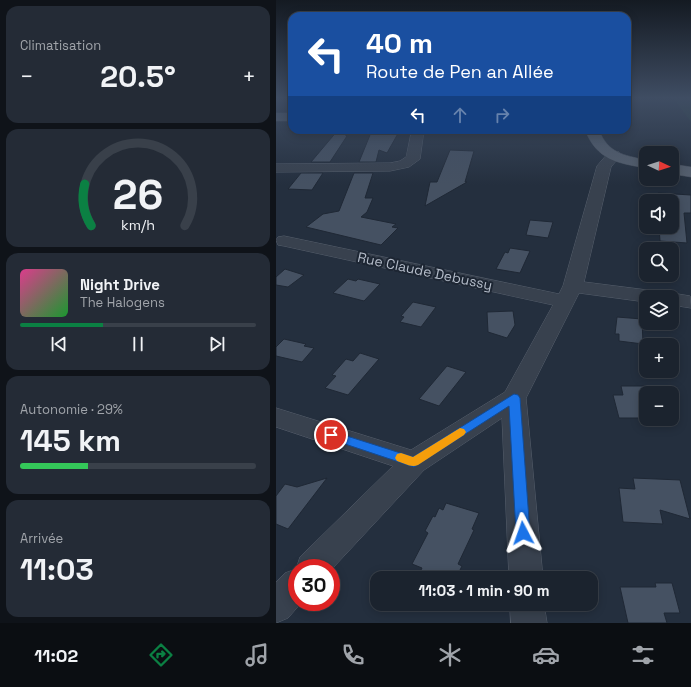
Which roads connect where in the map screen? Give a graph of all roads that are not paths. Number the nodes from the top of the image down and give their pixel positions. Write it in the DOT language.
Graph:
graph roads {
  1 [pos="417,134"];
  2 [pos="594,134"];
  3 [pos="614,155"];
  4 [pos="639,162"];
  5 [pos="276,168"];
  6 [pos="679,170"];
  7 [pos="691,172"];
  8 [pos="284,241"];
  9 [pos="569,293"];
  10 [pos="639,296"];
  11 [pos="514,398"];
  12 [pos="276,417"];
  13 [pos="414,462"];
  14 [pos="321,559"];
  15 [pos="526,571"];
  16 [pos="288,593"];
  17 [pos="276,606"];
  18 [pos="527,611"];
  19 [pos="528,623"];
  1 -- 5 [label="street"];
  2 -- 3 [label="main road"];
  3 -- 4 [label="main road"];
  3 -- 9 [label="street"];
  6 -- 7 [label="main road"];
  8 -- 9 [label="street, Rue Claude Debussy"];
  9 -- 10 [label="street, Rue Claude Debussy"];
  9 -- 11 [label="street"];
  11 -- 13 [label="street"];
  11 -- 15 [label="street"];
  12 -- 13 [label="street"];
  13 -- 14 [label="street"];
  16 -- 17 [label="street"];
  18 -- 19 [label="street"];
}
